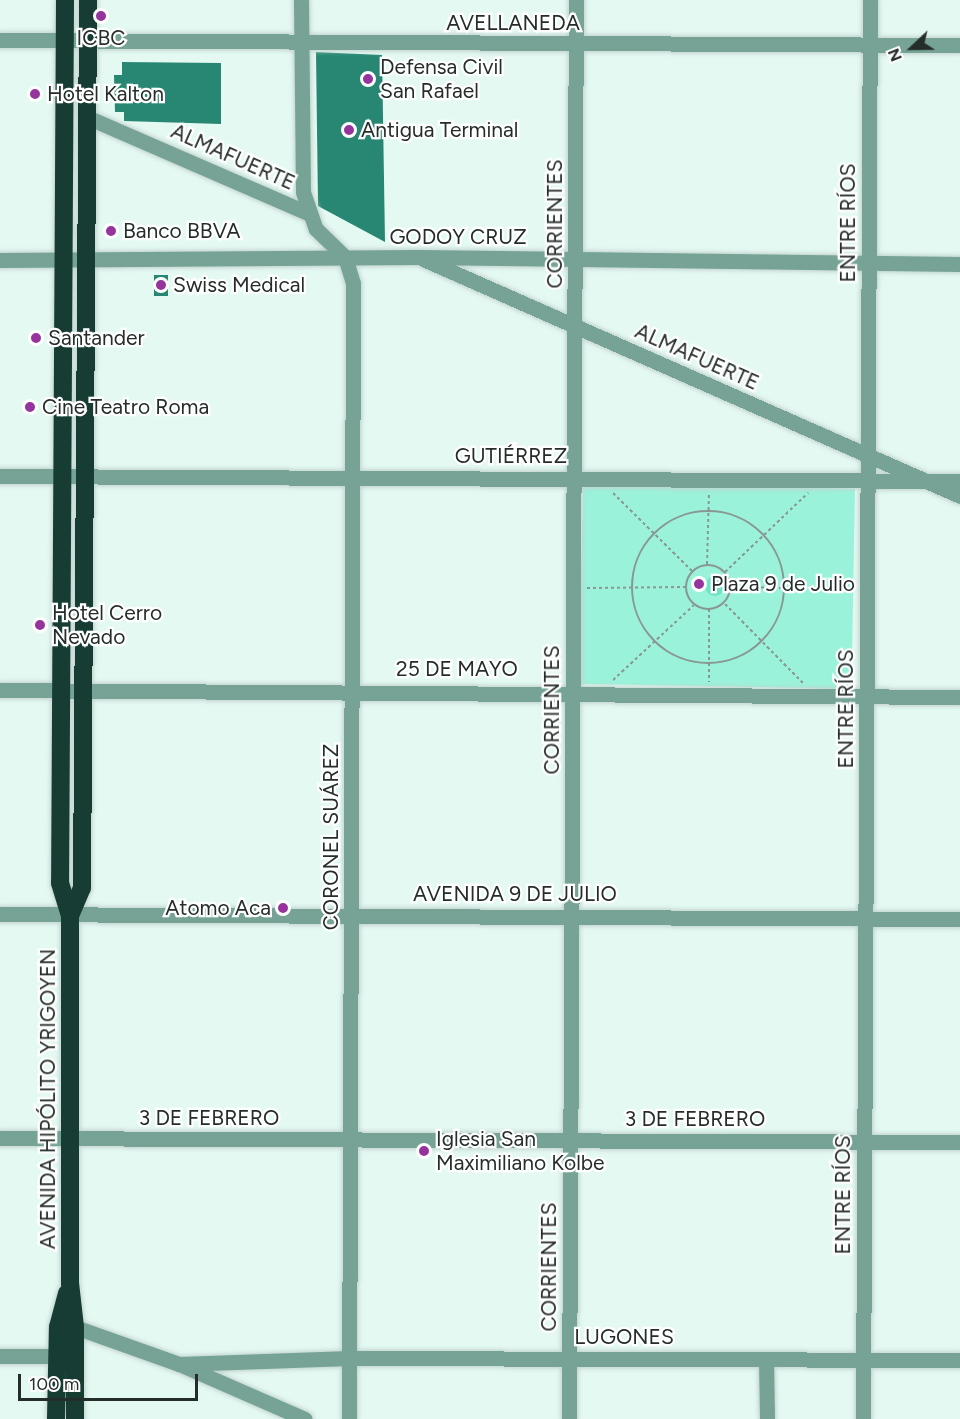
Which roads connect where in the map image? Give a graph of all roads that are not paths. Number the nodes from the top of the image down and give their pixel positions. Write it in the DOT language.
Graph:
graph roads {
  1 [pos="65,0"];
  2 [pos="88,0"];
  3 [pos="301,0"];
  4 [pos="576,0"];
  5 [pos="870,0"];
  6 [pos="0,40"];
  7 [pos="65,41"];
  8 [pos="88,41"];
  9 [pos="301,42"];
  10 [pos="576,44"];
  11 [pos="870,44"];
  12 [pos="960,45"];
  13 [pos="87,117"];
  14 [pos="308,213"];
  15 [pos="345,257"];
  16 [pos="417,257"];
  17 [pos="576,259"];
  18 [pos="0,260"];
  19 [pos="64,260"];
  20 [pos="86,260"];
  21 [pos="869,264"];
  22 [pos="960,264"];
  23 [pos="576,327"];
  24 [pos="868,455"];
  25 [pos="0,476"];
  26 [pos="62,476"];
  27 [pos="85,477"];
  28 [pos="353,477"];
  29 [pos="574,477"];
  30 [pos="868,479"];
  31 [pos="960,481"];
  32 [pos="927,482"];
  33 [pos="960,496"];
  34 [pos="0,690"];
  35 [pos="61,690"];
  36 [pos="84,690"];
  37 [pos="352,690"];
  38 [pos="573,691"];
  39 [pos="867,696"];
  40 [pos="960,697"];
  41 [pos="0,914"];
  42 [pos="352,914"];
  43 [pos="70,916"];
  44 [pos="574,916"];
  45 [pos="866,918"];
  46 [pos="960,919"];
  47 [pos="0,1138"];
  48 [pos="69,1138"];
  49 [pos="571,1139"];
  50 [pos="351,1140"];
  51 [pos="865,1142"];
  52 [pos="960,1142"];
  53 [pos="66,1327"];
  54 [pos="0,1356"];
  55 [pos="57,1356"];
  56 [pos="75,1356"];
  57 [pos="350,1358"];
  58 [pos="570,1358"];
  59 [pos="766,1359"];
  60 [pos="864,1360"];
  61 [pos="960,1360"];
  62 [pos="179,1364"];
  63 [pos="57,1419"];
  64 [pos="75,1419"];
  65 [pos="305,1419"];
  66 [pos="349,1419"];
  67 [pos="569,1419"];
  68 [pos="767,1419"];
  69 [pos="863,1419"];
  1 -- 7 [label="highway, AVENIDA HIPÓLITO YRIGOYEN"];
  2 -- 8 [label="highway, AVENIDA HIPÓLITO YRIGOYEN"];
  3 -- 9 [label="street"];
  4 -- 10 [label="street, CORRIENTES"];
  5 -- 11 [label="street, ENTRE RÍOS"];
  6 -- 7 [label="street, AVELLANEDA"];
  7 -- 8 [label="street, AVELLANEDA"];
  7 -- 19 [label="highway, AVENIDA HIPÓLITO YRIGOYEN"];
  8 -- 9 [label="street, AVELLANEDA"];
  8 -- 13 [label="highway, AVENIDA HIPÓLITO YRIGOYEN"];
  9 -- 10 [label="street, AVELLANEDA"];
  9 -- 14 [label="street"];
  10 -- 11 [label="street, AVELLANEDA"];
  10 -- 17 [label="street, CORRIENTES"];
  11 -- 12 [label="street, AVELLANEDA"];
  11 -- 21 [label="street, ENTRE RÍOS"];
  13 -- 14 [label="street, ALMAFUERTE"];
  13 -- 20 [label="highway, AVENIDA HIPÓLITO YRIGOYEN"];
  14 -- 15 [label="street, ALMAFUERTE"];
  15 -- 16 [label="street, GODOY CRUZ"];
  15 -- 20 [label="street, GODOY CRUZ"];
  15 -- 28 [label="street, CORONEL SUÁREZ"];
  16 -- 17 [label="street, GODOY CRUZ"];
  16 -- 23 [label="street, ALMAFUERTE"];
  17 -- 21 [label="street, GODOY CRUZ"];
  17 -- 23 [label="street, CORRIENTES"];
  18 -- 19 [label="street, GODOY CRUZ"];
  19 -- 20 [label="street, GODOY CRUZ"];
  19 -- 26 [label="highway, AVENIDA HIPÓLITO YRIGOYEN"];
  20 -- 27 [label="highway, AVENIDA HIPÓLITO YRIGOYEN"];
  21 -- 22 [label="street, GODOY CRUZ"];
  21 -- 24 [label="street, ENTRE RÍOS"];
  23 -- 24 [label="street, ALMAFUERTE"];
  23 -- 29 [label="street, CORRIENTES"];
  24 -- 30 [label="street, ENTRE RÍOS"];
  24 -- 32 [label="street, ALMAFUERTE"];
  25 -- 26 [label="street, GUTIÉRREZ"];
  26 -- 27 [label="street, GUTIÉRREZ"];
  26 -- 35 [label="highway, AVENIDA HIPÓLITO YRIGOYEN"];
  27 -- 28 [label="street, GUTIÉRREZ"];
  27 -- 36 [label="highway, AVENIDA HIPÓLITO YRIGOYEN"];
  28 -- 29 [label="street, GUTIÉRREZ"];
  28 -- 37 [label="street, CORONEL SUÁREZ"];
  29 -- 30 [label="street, GUTIÉRREZ"];
  29 -- 38 [label="street, CORRIENTES"];
  30 -- 32 [label="street, GUTIÉRREZ"];
  30 -- 39 [label="street, ENTRE RÍOS"];
  31 -- 32 [label="street, GUTIÉRREZ"];
  32 -- 33 [label="street, ALMAFUERTE"];
  34 -- 35 [label="street, 25 DE MAYO"];
  35 -- 36 [label="street, 25 DE MAYO"];
  35 -- 43 [label="highway, AVENIDA HIPÓLITO YRIGOYEN"];
  36 -- 37 [label="street, 25 DE MAYO"];
  36 -- 43 [label="highway, AVENIDA HIPÓLITO YRIGOYEN"];
  37 -- 38 [label="street, 25 DE MAYO"];
  37 -- 42 [label="street, CORONEL SUÁREZ"];
  38 -- 39 [label="street, 25 DE MAYO"];
  38 -- 44 [label="street, CORRIENTES"];
  39 -- 40 [label="street, 25 DE MAYO"];
  39 -- 45 [label="street, ENTRE RÍOS"];
  41 -- 43 [label="street, AVENIDA 9 DE JULIO"];
  42 -- 43 [label="street, AVENIDA 9 DE JULIO"];
  42 -- 44 [label="street, AVENIDA 9 DE JULIO"];
  42 -- 50 [label="street, CORONEL SUÁREZ"];
  43 -- 48 [label="highway, AVENIDA HIPÓLITO YRIGOYEN"];
  44 -- 45 [label="street, AVENIDA 9 DE JULIO"];
  44 -- 49 [label="street, CORRIENTES"];
  45 -- 46 [label="street, AVENIDA 9 DE JULIO"];
  45 -- 51 [label="street, ENTRE RÍOS"];
  47 -- 48 [label="street, 3 DE FEBRERO"];
  48 -- 50 [label="street, 3 DE FEBRERO"];
  48 -- 53 [label="highway, AVENIDA HIPÓLITO YRIGOYEN"];
  49 -- 50 [label="street, 3 DE FEBRERO"];
  49 -- 51 [label="street, 3 DE FEBRERO"];
  49 -- 58 [label="street, CORRIENTES"];
  50 -- 57 [label="street, CORONEL SUÁREZ"];
  51 -- 52 [label="street, 3 DE FEBRERO"];
  51 -- 60 [label="street, ENTRE RÍOS"];
  53 -- 55 [label="highway, AVENIDA HIPÓLITO YRIGOYEN"];
  53 -- 56 [label="highway, AVENIDA HIPÓLITO YRIGOYEN"];
  53 -- 62 [label="street"];
  54 -- 55 [label="street"];
  55 -- 56 [label="street"];
  55 -- 63 [label="highway, AVENIDA HIPÓLITO YRIGOYEN"];
  56 -- 64 [label="highway, AVENIDA HIPÓLITO YRIGOYEN"];
  57 -- 58 [label="street, LUGONES"];
  57 -- 62 [label="street, LUGONES"];
  57 -- 66 [label="street, CORONEL SUÁREZ"];
  58 -- 59 [label="street, LUGONES"];
  58 -- 67 [label="street, CORRIENTES"];
  59 -- 60 [label="street, LUGONES"];
  59 -- 68 [label="street"];
  60 -- 61 [label="street, LUGONES"];
  60 -- 69 [label="street, ENTRE RÍOS"];
  62 -- 65 [label="street"];
}
